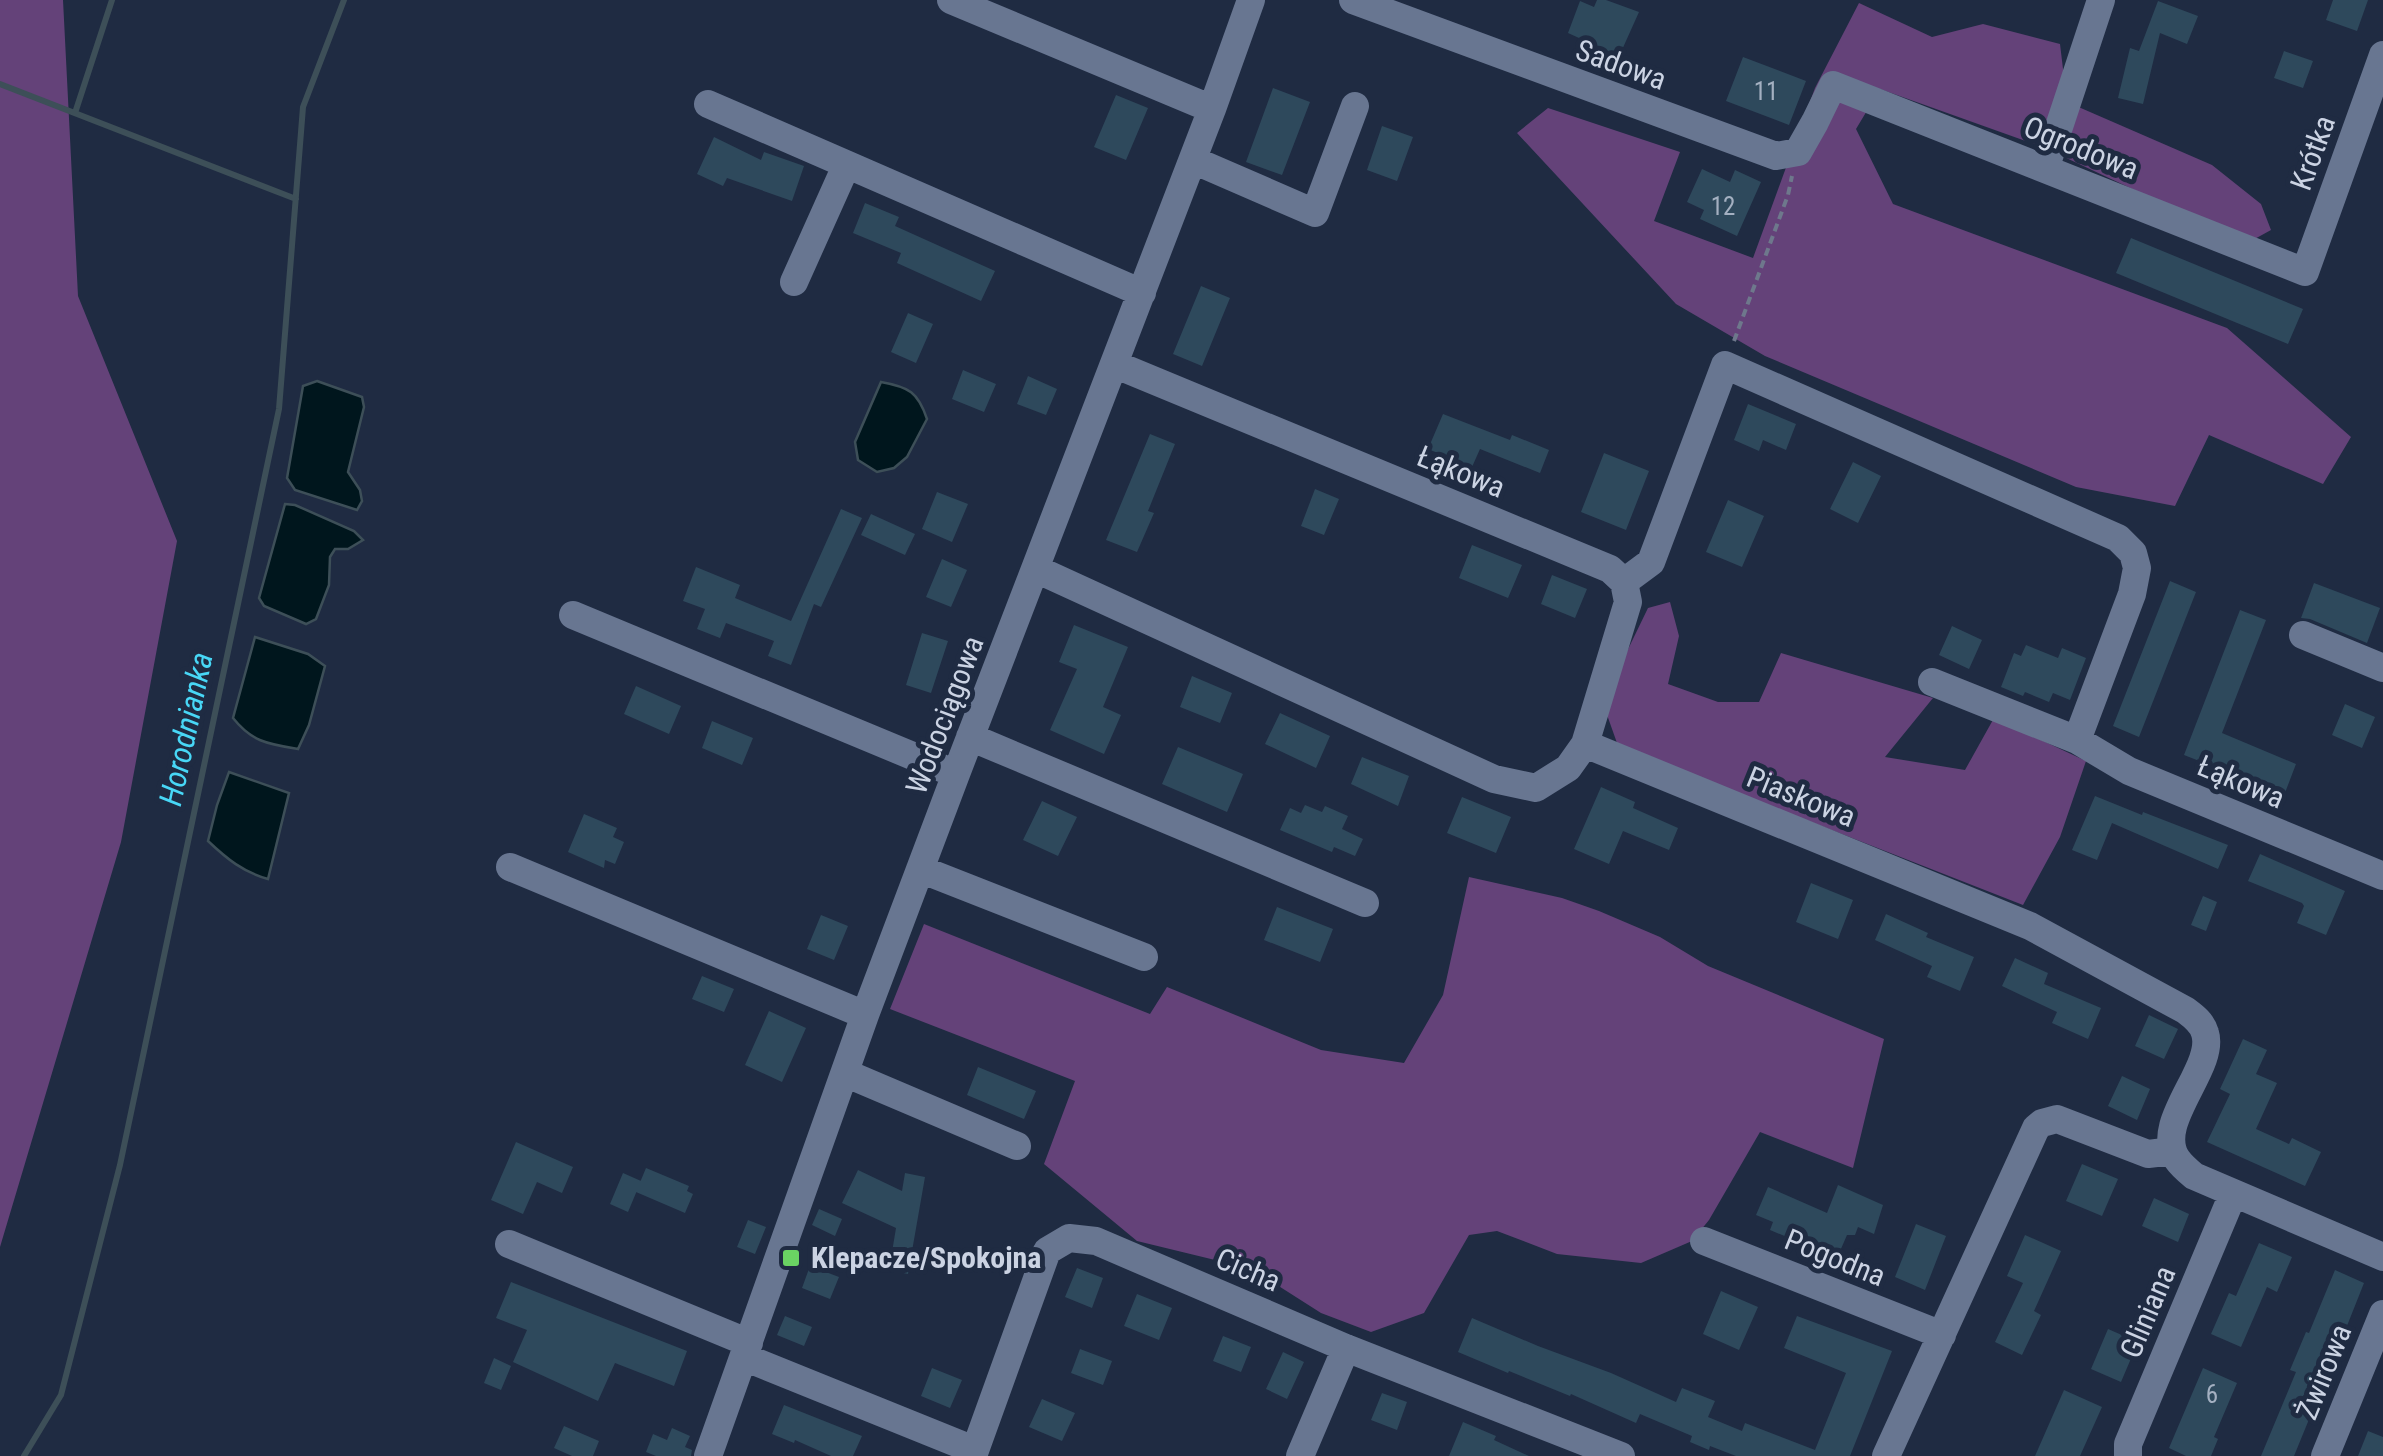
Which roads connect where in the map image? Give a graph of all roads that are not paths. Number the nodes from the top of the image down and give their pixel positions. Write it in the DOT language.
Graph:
graph roads {
  1 [pos="951,0"];
  2 [pos="1251,0"];
  3 [pos="1353,0"];
  4 [pos="2101,0"];
  5 [pos="2383,55"];
  6 [pos="1833,84"];
  7 [pos="708,104"];
  8 [pos="1354,106"];
  9 [pos="1212,109"];
  10 [pos="1193,160"];
  11 [pos="846,166"];
  12 [pos="2045,168"];
  13 [pos="2305,272"];
  14 [pos="794,282"];
  15 [pos="1142,293"];
  16 [pos="1114,364"];
  17 [pos="1036,569"];
  18 [pos="1624,582"];
  19 [pos="573,615"];
  20 [pos="2303,635"];
  21 [pos="2383,668"];
  22 [pos="1932,682"];
  23 [pos="970,737"];
  24 [pos="2077,740"];
  25 [pos="1585,744"];
  26 [pos="956,774"];
  27 [pos="510,866"];
  28 [pos="920,870"];
  29 [pos="2383,876"];
  30 [pos="1365,903"];
  31 [pos="1144,957"];
  32 [pos="865,1015"];
  33 [pos="845,1073"];
  34 [pos="1017,1146"];
  35 [pos="2173,1150"];
  36 [pos="2233,1194"];
  37 [pos="1704,1241"];
  38 [pos="509,1244"];
  39 [pos="2383,1257"];
  40 [pos="2383,1314"];
  41 [pos="1942,1335"];
  42 [pos="1346,1348"];
  43 [pos="746,1350"];
  44 [pos="974,1453"];
  45 [pos="708,1456"];
  46 [pos="1300,1456"];
  47 [pos="1621,1456"];
  48 [pos="1886,1456"];
  49 [pos="2128,1456"];
  50 [pos="2324,1456"];
  1 -- 9 [label="street"];
  2 -- 9 [label="street, Wodociągowa"];
  3 -- 6 [label="street, Sadowa"];
  4 -- 12 [label="street"];
  5 -- 13 [label="street, Krótka"];
  6 -- 12 [label="street, Ogrodowa"];
  7 -- 11 [label="street"];
  8 -- 10 [label="street"];
  9 -- 10 [label="street, Wodociągowa"];
  10 -- 15 [label="street, Wodociągowa"];
  11 -- 14 [label="street"];
  11 -- 15 [label="street"];
  12 -- 13 [label="street, Ogrodowa"];
  15 -- 16 [label="street, Wodociągowa"];
  16 -- 17 [label="street, Wodociągowa"];
  16 -- 18 [label="street, Łąkowa"];
  17 -- 23 [label="street, Wodociągowa"];
  17 -- 25 [label="street"];
  18 -- 24 [label="street"];
  18 -- 25 [label="street"];
  19 -- 26 [label="street"];
  20 -- 21 [label="street"];
  22 -- 24 [label="street, Łąkowa"];
  23 -- 26 [label="street, Wodociągowa"];
  23 -- 30 [label="street"];
  24 -- 29 [label="street, Łąkowa"];
  25 -- 35 [label="street, Piaskowa"];
  26 -- 28 [label="street, Wodociągowa"];
  27 -- 32 [label="street"];
  28 -- 31 [label="street"];
  28 -- 32 [label="street, Wodociągowa"];
  32 -- 33 [label="street, Wodociągowa"];
  33 -- 34 [label="street"];
  33 -- 43 [label="street, Wodociągowa"];
  35 -- 36 [label="street"];
  35 -- 41 [label="street"];
  36 -- 39 [label="street"];
  36 -- 49 [label="street, Gliniana"];
  37 -- 41 [label="street, Pogodna"];
  38 -- 43 [label="street"];
  40 -- 50 [label="street, Żwirowa"];
  41 -- 48 [label="street"];
  42 -- 44 [label="street, Cicha"];
  42 -- 46 [label="street"];
  42 -- 47 [label="street, Cicha"];
  43 -- 44 [label="street"];
  43 -- 45 [label="street, Wodociągowa"];
}
